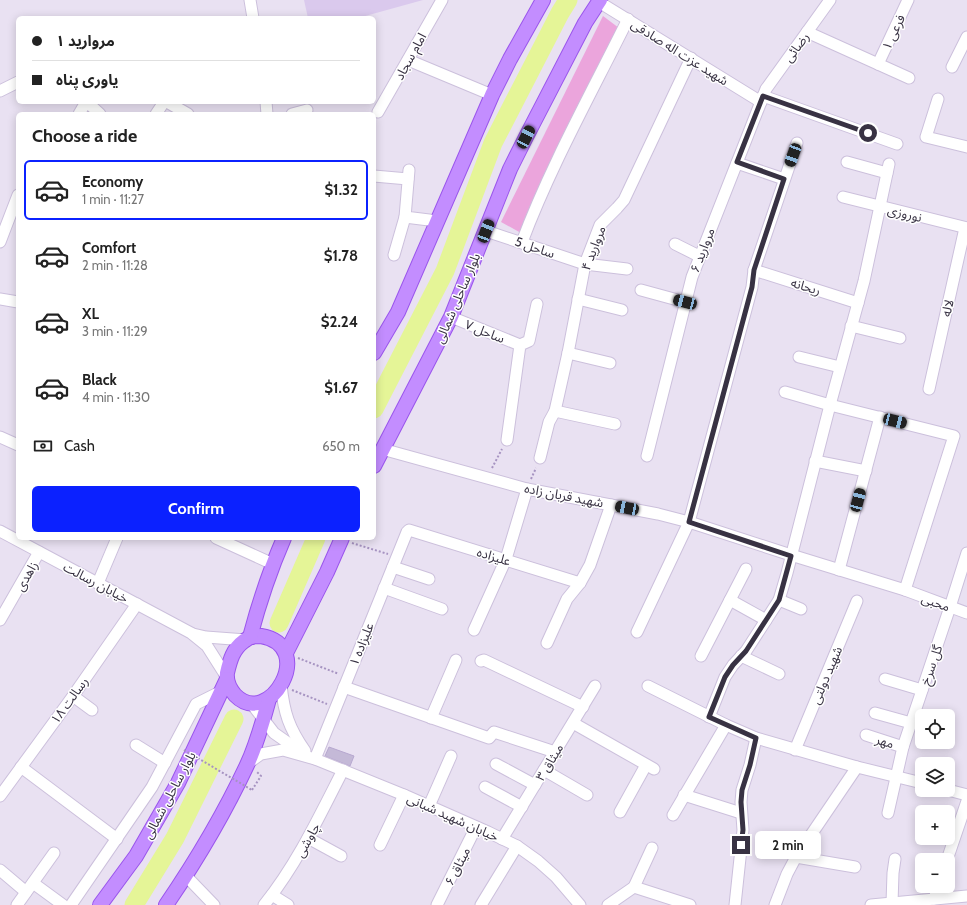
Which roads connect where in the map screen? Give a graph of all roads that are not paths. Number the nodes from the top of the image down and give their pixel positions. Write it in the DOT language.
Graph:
graph roads {
  1 [pos="250,0"];
  2 [pos="442,0"];
  3 [pos="543,0"];
  4 [pos="830,0"];
  5 [pos="908,0"];
  6 [pos="600,1"];
  7 [pos="253,16"];
  8 [pos="628,19"];
  9 [pos="807,32"];
  10 [pos="967,37"];
  11 [pos="691,58"];
  12 [pos="408,60"];
  13 [pos="878,64"];
  14 [pos="952,67"];
  15 [pos="909,78"];
  16 [pos="16,83"];
  17 [pos="0,91"];
  18 [pos="492,95"];
  19 [pos="762,99"];
  20 [pos="938,99"];
  21 [pos="88,104"];
  22 [pos="170,104"];
  23 [pos="307,110"];
  24 [pos="98,112"];
  25 [pos="184,112"];
  26 [pos="300,112"];
  27 [pos="378,112"];
  28 [pos="797,143"];
  29 [pos="897,144"];
  30 [pos="967,147"];
  31 [pos="737,162"];
  32 [pos="847,162"];
  33 [pos="376,176"];
  34 [pos="784,179"];
  35 [pos="843,196"];
  36 [pos="16,200"];
  37 [pos="879,207"];
  38 [pos="405,217"];
  39 [pos="437,221"];
  40 [pos="966,228"];
  41 [pos="486,231"];
  42 [pos="0,242"];
  43 [pos="522,242"];
  44 [pos="675,244"];
  45 [pos="394,255"];
  46 [pos="699,256"];
  47 [pos="585,264"];
  48 [pos="627,269"];
  49 [pos="754,270"];
  50 [pos="641,290"];
  51 [pos="0,299"];
  52 [pos="578,299"];
  53 [pos="16,302"];
  54 [pos="685,302"];
  55 [pos="858,302"];
  56 [pos="537,304"];
  57 [pos="622,310"];
  58 [pos="451,318"];
  59 [pos="851,326"];
  60 [pos="900,338"];
  61 [pos="520,345"];
  62 [pos="376,350"];
  63 [pos="568,353"];
  64 [pos="798,357"];
  65 [pos="610,363"];
  66 [pos="840,367"];
  67 [pos="928,388"];
  68 [pos="786,392"];
  69 [pos="830,405"];
  70 [pos="555,411"];
  71 [pos="880,417"];
  72 [pos="615,424"];
  73 [pos="0,437"];
  74 [pos="507,440"];
  75 [pos="16,444"];
  76 [pos="382,449"];
  77 [pos="647,456"];
  78 [pos="540,458"];
  79 [pos="815,461"];
  80 [pos="376,462"];
  81 [pos="866,471"];
  82 [pos="527,489"];
  83 [pos="611,505"];
  84 [pos="689,522"];
  85 [pos="409,530"];
  86 [pos="0,531"];
  87 [pos="16,536"];
  88 [pos="22,540"];
  89 [pos="116,540"];
  90 [pos="220,540"];
  91 [pos="283,540"];
  92 [pos="341,540"];
  93 [pos="39,552"];
  94 [pos="967,553"];
  95 [pos="791,556"];
  96 [pos="506,559"];
  97 [pos="395,562"];
  98 [pos="273,564"];
  99 [pos="746,569"];
  100 [pos="839,570"];
  101 [pos="429,580"];
  102 [pos="98,583"];
  103 [pos="580,583"];
  104 [pos="384,588"];
  105 [pos="905,590"];
  106 [pos="730,600"];
  107 [pos="779,600"];
  108 [pos="857,601"];
  109 [pos="137,604"];
  110 [pos="950,607"];
  111 [pos="442,609"];
  112 [pos="801,609"];
  113 [pos="967,613"];
  114 [pos="0,620"];
  115 [pos="766,620"];
  116 [pos="474,630"];
  117 [pos="637,632"];
  118 [pos="191,633"];
  119 [pos="248,638"];
  120 [pos="547,644"];
  121 [pos="286,653"];
  122 [pos="701,656"];
  123 [pos="741,656"];
  124 [pos="456,660"];
  125 [pos="482,661"];
  126 [pos="779,674"];
  127 [pos="227,678"];
  128 [pos="885,678"];
  129 [pos="346,682"];
  130 [pos="280,685"];
  131 [pos="595,686"];
  132 [pos="648,686"];
  133 [pos="922,690"];
  134 [pos="220,692"];
  135 [pos="73,696"];
  136 [pos="269,699"];
  137 [pos="251,703"];
  138 [pos="583,707"];
  139 [pos="92,710"];
  140 [pos="875,713"];
  141 [pos="709,717"];
  142 [pos="431,718"];
  143 [pos="264,719"];
  144 [pos="573,723"];
  145 [pos="911,723"];
  146 [pos="726,725"];
  147 [pos="866,735"];
  148 [pos="756,738"];
  149 [pos="136,745"];
  150 [pos="903,747"];
  151 [pos="796,750"];
  152 [pos="555,752"];
  153 [pos="451,756"];
  154 [pos="312,758"];
  155 [pos="164,763"];
  156 [pos="248,764"];
  157 [pos="496,764"];
  158 [pos="21,766"];
  159 [pos="857,767"];
  160 [pos="343,770"];
  161 [pos="544,770"];
  162 [pos="896,777"];
  163 [pos="915,781"];
  164 [pos="535,785"];
  165 [pos="485,787"];
  166 [pos="955,792"];
  167 [pos="404,795"];
  168 [pos="588,795"];
  169 [pos="684,795"];
  170 [pos="967,795"];
  171 [pos="0,796"];
  172 [pos="967,801"];
  173 [pos="429,806"];
  174 [pos="522,807"];
  175 [pos="620,812"];
  176 [pos="741,813"];
  177 [pos="888,813"];
  178 [pos="673,815"];
  179 [pos="476,827"];
  180 [pos="308,838"];
  181 [pos="117,839"];
  182 [pos="502,839"];
  183 [pos="380,845"];
  184 [pos="517,846"];
  185 [pos="652,848"];
  186 [pos="54,853"];
  187 [pos="949,853"];
  188 [pos="341,856"];
  189 [pos="796,857"];
  190 [pos="895,859"];
  191 [pos="854,867"];
  192 [pos="0,870"];
  193 [pos="186,876"];
  194 [pos="33,883"];
  195 [pos="634,887"];
  196 [pos="26,892"];
  197 [pos="936,893"];
  198 [pos="272,895"];
  199 [pos="967,896"];
  200 [pos="934,899"];
  201 [pos="892,903"];
  202 [pos="916,903"];
  203 [pos="17,905"];
  204 [pos="63,905"];
  205 [pos="71,905"];
  206 [pos="100,905"];
  207 [pos="166,905"];
  208 [pos="214,905"];
  209 [pos="264,905"];
  210 [pos="288,905"];
  211 [pos="437,905"];
  212 [pos="481,905"];
  213 [pos="580,905"];
  214 [pos="608,905"];
  215 [pos="690,905"];
  216 [pos="735,905"];
  217 [pos="775,905"];
  218 [pos="871,905"];
  1 -- 7 [label="street"];
  2 -- 12 [label="street, امام سجاد"];
  3 -- 18 [label="main road"];
  4 -- 9 [label="street, رضائی"];
  5 -- 13 [label="street, فرعی ۱"];
  6 -- 8 [label="street, شهید عزت اله صادقی"];
  6 -- 41 [label="main road, بلوار ساحلی شمالی"];
  8 -- 11 [label="street, شهید عزت اله صادقی"];
  8 -- 43 [label="street"];
  9 -- 13 [label="street"];
  9 -- 19 [label="street, رضائی"];
  10 -- 14 [label="street"];
  11 -- 19 [label="street, شهید عزت اله صادقی"];
  11 -- 47 [label="street, مروارید ۴"];
  12 -- 18 [label="street"];
  12 -- 27 [label="street, امام سجاد"];
  13 -- 15 [label="street"];
  16 -- 17 [label="street"];
  18 -- 39 [label="main road"];
  19 -- 29 [label="street, شهید عزت اله صادقی"];
  19 -- 31 [label="street, مروارید ۶"];
  20 -- 30 [label="street"];
  21 -- 24 [label="street"];
  22 -- 25 [label="street"];
  23 -- 26 [label="street"];
  28 -- 34 [label="street"];
  31 -- 34 [label="street"];
  31 -- 46 [label="street, مروارید ۶"];
  32 -- 37 [label="street"];
  33 -- 38 [label="street"];
  34 -- 49 [label="street"];
  35 -- 37 [label="street, نوروزی"];
  36 -- 42 [label="street"];
  37 -- 40 [label="street, نوروزی"];
  37 -- 55 [label="street"];
  38 -- 39 [label="street"];
  38 -- 45 [label="street"];
  39 -- 62 [label="main road"];
  40 -- 67 [label="street, لاله"];
  41 -- 43 [label="street, ساحل 5"];
  41 -- 58 [label="main road, بلوار ساحلی شمالی"];
  43 -- 47 [label="street, ساحل 5"];
  44 -- 46 [label="street"];
  46 -- 54 [label="street, مروارید ۶"];
  47 -- 48 [label="street, ساحل 5"];
  47 -- 52 [label="street, مروارید ۴"];
  49 -- 55 [label="street, ریحانه"];
  49 -- 84 [label="street"];
  50 -- 54 [label="street"];
  51 -- 53 [label="street"];
  52 -- 57 [label="street"];
  52 -- 63 [label="street, مروارید ۴"];
  54 -- 77 [label="street, مروارید ۶"];
  55 -- 59 [label="street"];
  56 -- 61 [label="street"];
  58 -- 61 [label="street, ساحل ۷"];
  58 -- 76 [label="main road, بلوار ساحلی شمالی"];
  59 -- 60 [label="street"];
  59 -- 66 [label="street"];
  61 -- 74 [label="street"];
  63 -- 65 [label="street"];
  63 -- 70 [label="street, مروارید ۴"];
  64 -- 66 [label="street"];
  66 -- 69 [label="street"];
  68 -- 69 [label="street"];
  69 -- 71 [label="street"];
  69 -- 79 [label="street"];
  70 -- 72 [label="street"];
  70 -- 78 [label="street, مروارید ۴"];
  71 -- 81 [label="street"];
  71 -- 105 [label="street"];
  73 -- 75 [label="street"];
  76 -- 80 [label="main road, بلوار ساحلی شمالی"];
  76 -- 82 [label="street, شهید قربان زاده"];
  79 -- 81 [label="street"];
  79 -- 95 [label="street"];
  81 -- 100 [label="street"];
  82 -- 83 [label="street, شهید قربان زاده"];
  82 -- 96 [label="street"];
  83 -- 84 [label="street, شهید قربان زاده"];
  83 -- 103 [label="street"];
  84 -- 95 [label="street, شهید قربان زاده"];
  84 -- 117 [label="street"];
  85 -- 96 [label="street, علیزاده"];
  85 -- 97 [label="street, علیزاده ۱"];
  86 -- 87 [label="street, خیابان رسالت"];
  88 -- 93 [label="street, خیابان رسالت"];
  89 -- 102 [label="street"];
  90 -- 98 [label="street"];
  91 -- 98 [label="main road"];
  92 -- 121 [label="main road"];
  93 -- 102 [label="street, خیابان رسالت"];
  93 -- 114 [label="street, زاهدی"];
  94 -- 110 [label="street, گل سرخ"];
  95 -- 100 [label="street, شهید قربان زاده"];
  95 -- 107 [label="street"];
  96 -- 103 [label="street, علیزاده"];
  96 -- 116 [label="street"];
  97 -- 101 [label="street"];
  97 -- 104 [label="street, علیزاده ۱"];
  98 -- 119 [label="main road"];
  99 -- 106 [label="street"];
  100 -- 105 [label="street, محبی"];
  102 -- 109 [label="street, خیابان رسالت"];
  103 -- 120 [label="street"];
  104 -- 111 [label="street"];
  104 -- 129 [label="street, علیزاده ۱"];
  105 -- 110 [label="street, محبی"];
  106 -- 115 [label="street"];
  106 -- 122 [label="street"];
  107 -- 112 [label="street"];
  107 -- 115 [label="street"];
  108 -- 151 [label="street, شهید دولتی"];
  109 -- 118 [label="street, خیابان رسالت"];
  109 -- 135 [label="street, رسالت ۱۸"];
  110 -- 113 [label="street, محبی"];
  110 -- 133 [label="street, گل سرخ"];
  115 -- 123 [label="street"];
  118 -- 119 [label="street, خیابان رسالت"];
  118 -- 127 [label="street, خیابان رسالت"];
  119 -- 121 [label="main road"];
  119 -- 127 [label="main road"];
  121 -- 130 [label="main road"];
  123 -- 126 [label="street"];
  123 -- 141 [label="street"];
  124 -- 142 [label="street"];
  125 -- 138 [label="street"];
  127 -- 134 [label="main road, بلوار ساحلی شمالی"];
  127 -- 137 [label="main road"];
  128 -- 133 [label="street"];
  129 -- 142 [label="street"];
  129 -- 154 [label="street, علیزاده ۱"];
  130 -- 136 [label="main road"];
  130 -- 154 [label="street"];
  131 -- 138 [label="street, میثاق ۳"];
  132 -- 141 [label="street"];
  133 -- 145 [label="street, گل سرخ"];
  134 -- 155 [label="street"];
  134 -- 206 [label="main road, بلوار ساحلی شمالی"];
  135 -- 139 [label="street"];
  135 -- 158 [label="street, رسالت ۱۸"];
  136 -- 137 [label="main road"];
  136 -- 143 [label="main road"];
  137 -- 143 [label="street, خیابان شهید شبانی"];
  138 -- 144 [label="street, میثاق ۳"];
  140 -- 145 [label="street"];
  141 -- 146 [label="street"];
  142 -- 152 [label="street"];
  143 -- 154 [label="street, خیابان شهید شبانی"];
  143 -- 156 [label="main road"];
  144 -- 152 [label="street, میثاق ۳"];
  144 -- 175 [label="street"];
  145 -- 150 [label="street, گل سرخ"];
  146 -- 148 [label="street"];
  146 -- 169 [label="street"];
  147 -- 150 [label="street, مهر"];
  148 -- 151 [label="street"];
  148 -- 176 [label="street"];
  149 -- 155 [label="street"];
  150 -- 162 [label="street, گل سرخ"];
  151 -- 159 [label="street"];
  152 -- 161 [label="street, میثاق ۳"];
  153 -- 173 [label="street"];
  154 -- 156 [label="street, خیابان شهید شبانی"];
  154 -- 160 [label="street, خیابان شهید شبانی"];
  155 -- 181 [label="street"];
  156 -- 193 [label="main road"];
  157 -- 164 [label="street"];
  158 -- 171 [label="street, رسالت ۱۸"];
  158 -- 181 [label="street"];
  159 -- 162 [label="street"];
  159 -- 189 [label="street"];
  160 -- 167 [label="street, خیابان شهید شبانی"];
  160 -- 180 [label="street, چاوشی"];
  161 -- 164 [label="street, میثاق ۳"];
  161 -- 168 [label="street"];
  162 -- 163 [label="street"];
  162 -- 177 [label="street, گل سرخ"];
  164 -- 174 [label="street, میثاق ۳"];
  165 -- 174 [label="street"];
  166 -- 170 [label="street"];
  167 -- 173 [label="street, خیابان شهید شبانی"];
  167 -- 183 [label="street"];
  169 -- 176 [label="street"];
  169 -- 178 [label="street"];
  172 -- 187 [label="street"];
  173 -- 179 [label="street, خیابان شهید شبانی"];
  174 -- 182 [label="street, میثاق ۳"];
  176 -- 216 [label="street"];
  179 -- 182 [label="street, خیابان شهید شبانی"];
  179 -- 211 [label="street, میثاق ۶"];
  180 -- 188 [label="street"];
  180 -- 198 [label="street, چاوشی"];
  181 -- 205 [label="street"];
  182 -- 184 [label="street, خیابان شهید شبانی"];
  184 -- 212 [label="street"];
  184 -- 213 [label="street, خیابان شهید شبانی"];
  185 -- 195 [label="street"];
  186 -- 194 [label="street"];
  189 -- 191 [label="street"];
  189 -- 217 [label="street"];
  190 -- 201 [label="street"];
  192 -- 196 [label="street"];
  193 -- 207 [label="main road"];
  193 -- 208 [label="street"];
  194 -- 196 [label="street"];
  194 -- 204 [label="street"];
  195 -- 214 [label="street"];
  195 -- 215 [label="street"];
  196 -- 203 [label="street"];
  197 -- 200 [label="street"];
  198 -- 209 [label="street, چاوشی"];
  198 -- 210 [label="street"];
  199 -- 200 [label="street"];
  200 -- 202 [label="street"];
  201 -- 202 [label="street"];
  201 -- 218 [label="street"];
}
